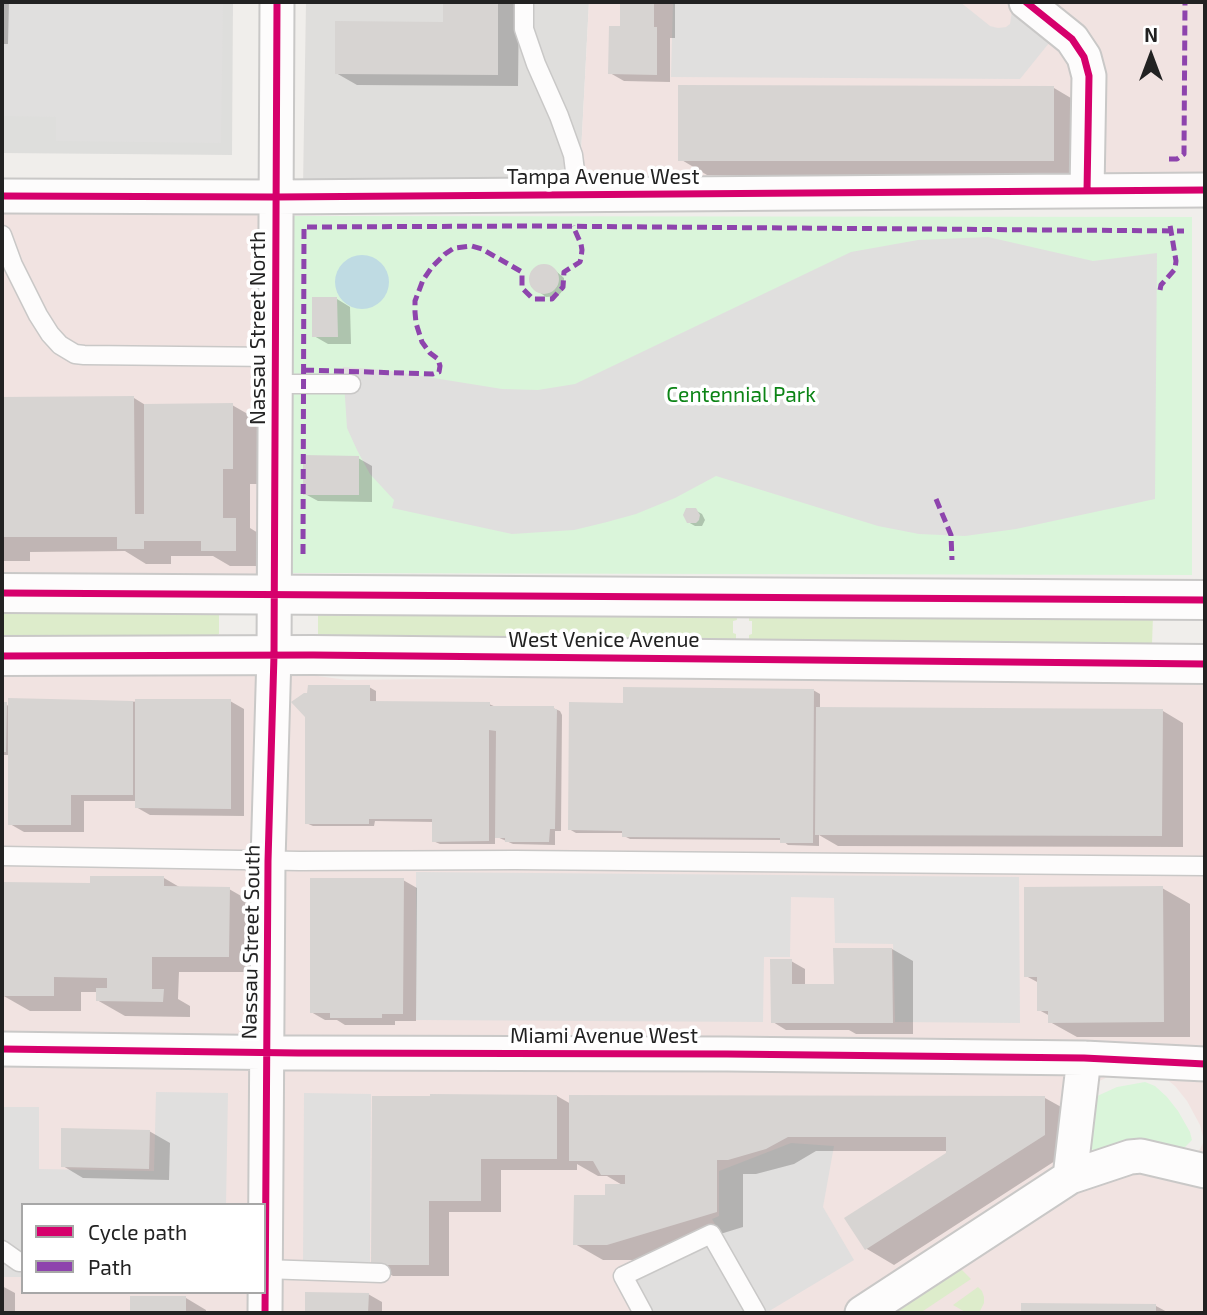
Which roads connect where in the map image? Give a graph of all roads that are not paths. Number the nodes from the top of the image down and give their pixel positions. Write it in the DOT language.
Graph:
graph roads {
  1 [pos="276,2"];
  2 [pos="524,2"];
  3 [pos="1026,2"];
  4 [pos="1205,190"];
  5 [pos="1087,191"];
  6 [pos="578,195"];
  7 [pos="2,196"];
  8 [pos="276,197"];
  9 [pos="2,235"];
  10 [pos="276,370"];
  11 [pos="351,384"];
  12 [pos="2,593"];
  13 [pos="275,595"];
  14 [pos="1205,600"];
  15 [pos="275,655"];
  16 [pos="2,656"];
  17 [pos="1205,664"];
  18 [pos="2,856"];
  19 [pos="268,861"];
  20 [pos="1205,866"];
  21 [pos="2,1049"];
  22 [pos="267,1053"];
  23 [pos="1084,1058"];
  24 [pos="1205,1064"];
  25 [pos="1205,1171"];
  26 [pos="1070,1177"];
  27 [pos="266,1203"];
  28 [pos="2,1250"];
  29 [pos="21,1262"];
  30 [pos="266,1269"];
  31 [pos="381,1273"];
  32 [pos="265,1294"];
  33 [pos="265,1313"];
  34 [pos="643,1313"];
  35 [pos="756,1313"];
  36 [pos="862,1313"];
  1 -- 8 [label="street, Nassau Street North"];
  2 -- 6 [label="lane"];
  3 -- 5 [label="street"];
  4 -- 5 [label="street, Tampa Avenue West"];
  5 -- 6 [label="street, Tampa Avenue West"];
  6 -- 8 [label="street, Tampa Avenue West"];
  7 -- 8 [label="street, Tampa Avenue West"];
  8 -- 10 [label="street, Nassau Street North"];
  9 -- 10 [label="lane"];
  10 -- 11 [label="lane"];
  10 -- 13 [label="street, Nassau Street North"];
  12 -- 13 [label="street, West Venice Avenue"];
  13 -- 14 [label="street, West Venice Avenue"];
  13 -- 15 [label="street, Nassau Street North"];
  15 -- 16 [label="street, West Venice Avenue"];
  15 -- 17 [label="street, West Venice Avenue"];
  15 -- 19 [label="street, Nassau Street South"];
  18 -- 19 [label="lane"];
  19 -- 20 [label="lane"];
  19 -- 22 [label="street, Nassau Street South"];
  21 -- 22 [label="street, Miami Avenue West"];
  22 -- 23 [label="street, Miami Avenue West"];
  22 -- 27 [label="street, Nassau Street South"];
  23 -- 24 [label="street, Miami Avenue West"];
  23 -- 26 [label="street"];
  25 -- 26 [label="street"];
  26 -- 36 [label="street"];
  28 -- 29 [label="lane"];
  30 -- 31 [label="lane"];
  32 -- 33 [label="street, Nassau Street South"];
  34 -- 35 [label="lane"];
}
